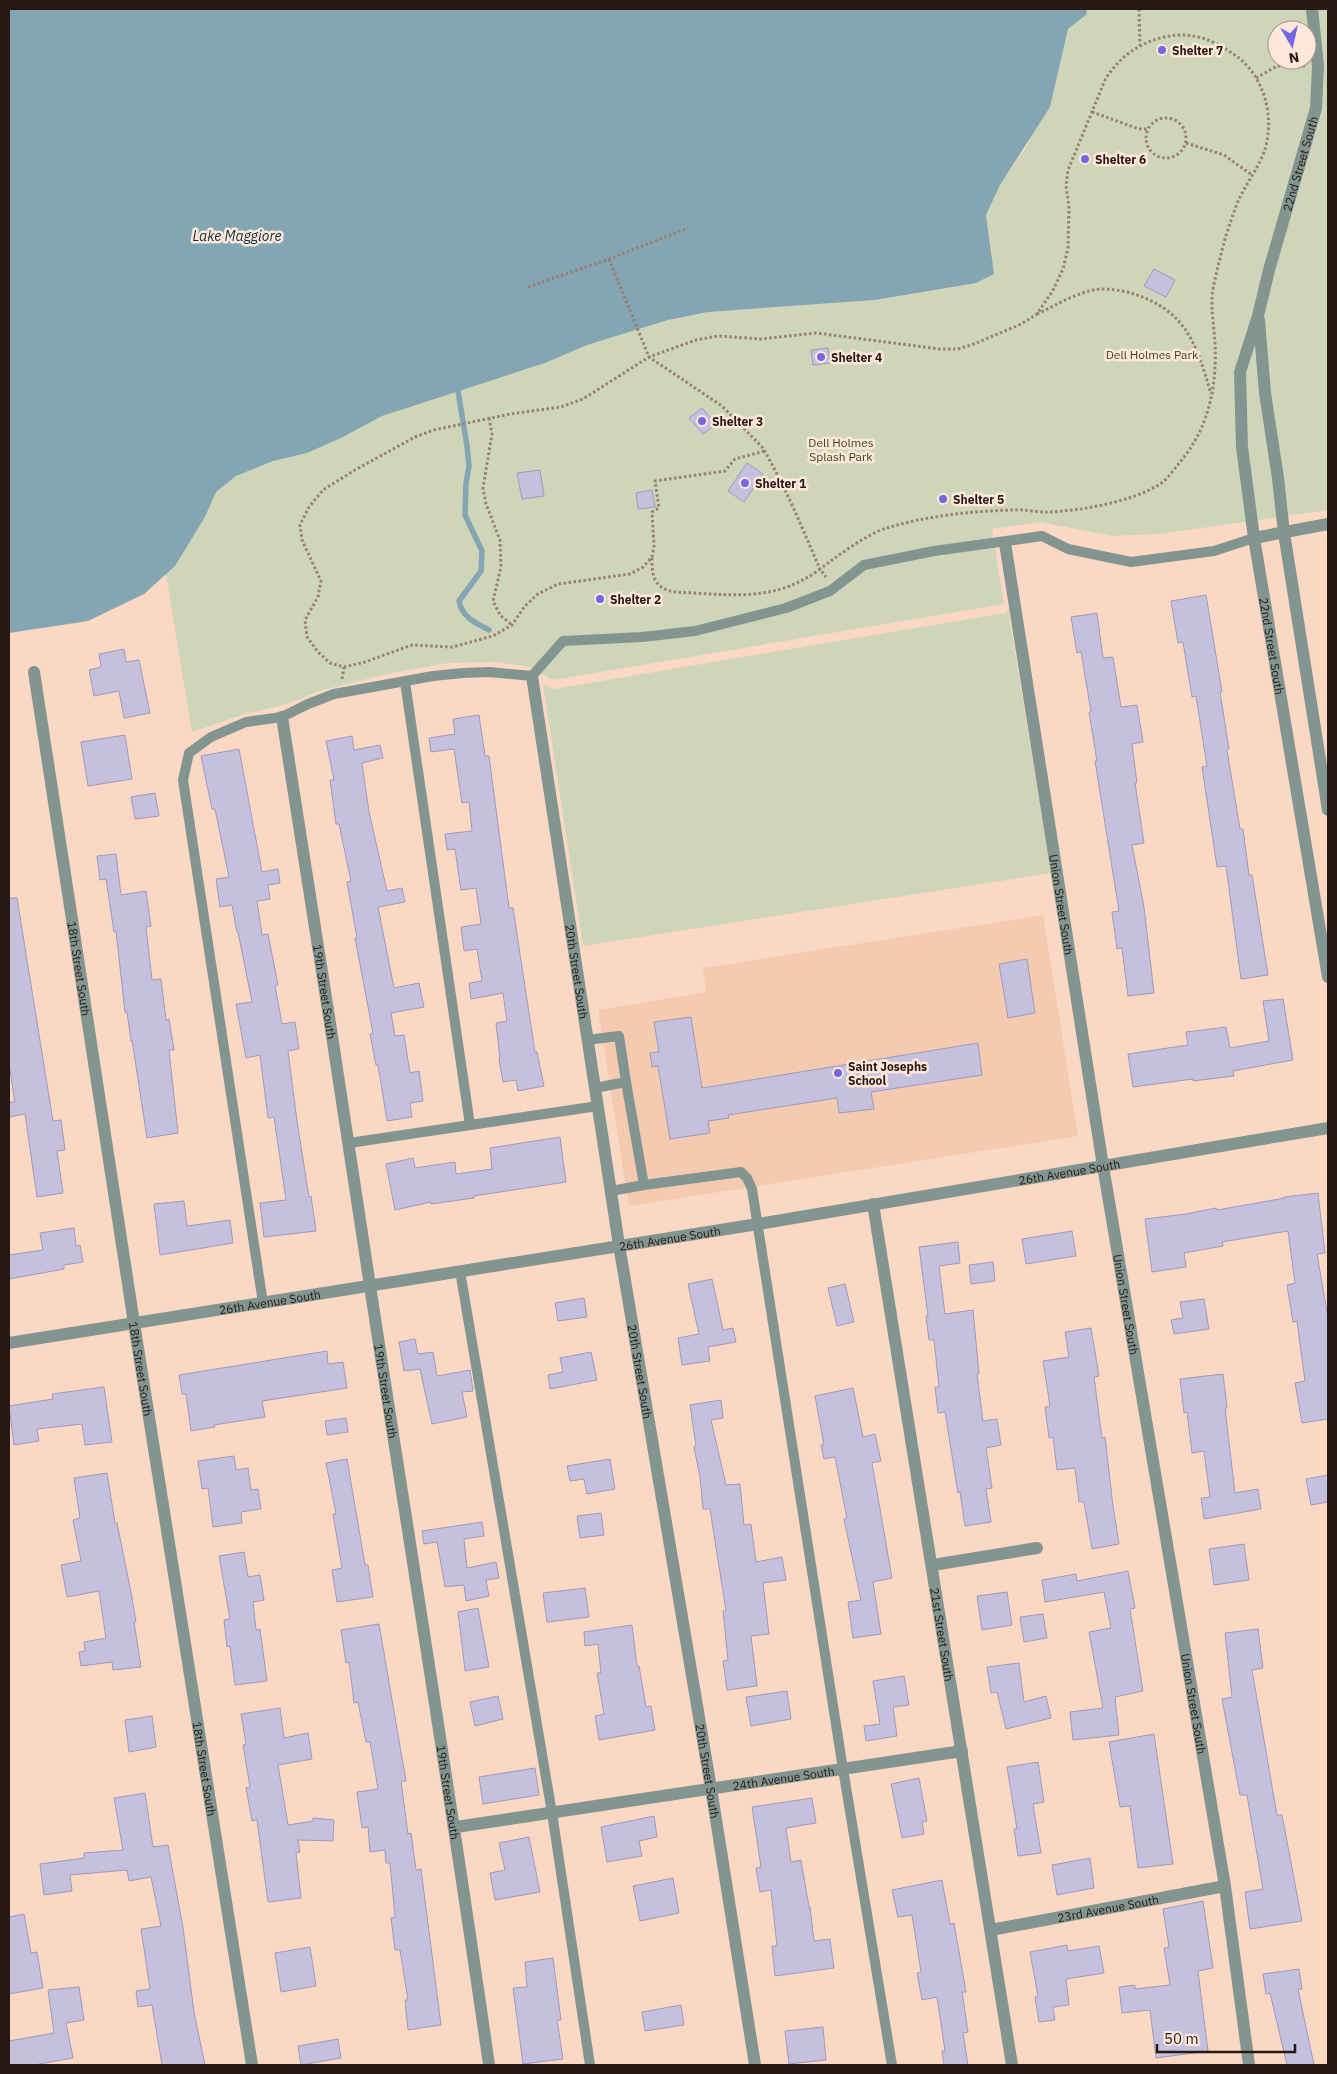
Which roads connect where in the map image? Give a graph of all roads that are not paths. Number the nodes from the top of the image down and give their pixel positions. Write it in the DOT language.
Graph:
graph roads {
  1 [pos="1312,12"];
  2 [pos="1258,316"];
  3 [pos="1328,524"];
  4 [pos="1284,533"];
  5 [pos="1254,538"];
  6 [pos="1005,543"];
  7 [pos="34,672"];
  8 [pos="532,676"];
  9 [pos="405,682"];
  10 [pos="282,717"];
  11 [pos="1328,810"];
  12 [pos="1324,912"];
  13 [pos="1328,977"];
  14 [pos="587,1040"];
  15 [pos="626,1082"];
  16 [pos="595,1088"];
  17 [pos="598,1106"];
  18 [pos="470,1126"];
  19 [pos="1328,1128"];
  20 [pos="349,1143"];
  21 [pos="1103,1166"];
  22 [pos="644,1185"];
  23 [pos="610,1191"];
  24 [pos="873,1204"];
  25 [pos="758,1224"];
  26 [pos="619,1245"];
  27 [pos="460,1271"];
  28 [pos="370,1285"];
  29 [pos="263,1303"];
  30 [pos="134,1323"];
  31 [pos="9,1344"];
  32 [pos="1037,1548"];
  33 [pos="933,1565"];
  34 [pos="962,1750"];
  35 [pos="842,1768"];
  36 [pos="711,1788"];
  37 [pos="552,1813"];
  38 [pos="456,1827"];
  39 [pos="1224,1886"];
  40 [pos="991,1930"];
  41 [pos="252,2065"];
  42 [pos="489,2065"];
  43 [pos="590,2065"];
  44 [pos="755,2065"];
  45 [pos="892,2065"];
  46 [pos="1012,2065"];
  47 [pos="1249,2065"];
  1 -- 2 [label="street, 22nd Street South"];
  2 -- 4 [label="street, 22nd Street South"];
  2 -- 5 [label="street, 22nd Street South"];
  3 -- 4 [label="street"];
  4 -- 5 [label="street"];
  4 -- 11 [label="street, 22nd Street South"];
  5 -- 6 [label="lane"];
  5 -- 12 [label="street, 22nd Street South"];
  6 -- 8 [label="lane"];
  6 -- 21 [label="street, Union Street South"];
  7 -- 30 [label="street, 18th Street South"];
  8 -- 9 [label="lane"];
  8 -- 14 [label="street, 20th Street South"];
  9 -- 10 [label="lane"];
  9 -- 18 [label="lane"];
  10 -- 20 [label="street, 19th Street South"];
  10 -- 29 [label="lane"];
  12 -- 13 [label="street, 22nd Street South"];
  14 -- 15 [label="lane"];
  14 -- 16 [label="street, 20th Street South"];
  15 -- 16 [label="lane"];
  15 -- 22 [label="lane"];
  16 -- 17 [label="street, 20th Street South"];
  17 -- 18 [label="lane"];
  17 -- 23 [label="street, 20th Street South"];
  18 -- 20 [label="lane"];
  19 -- 21 [label="street, 26th Avenue South"];
  20 -- 28 [label="street, 19th Street South"];
  21 -- 24 [label="street, 26th Avenue South"];
  21 -- 39 [label="street, Union Street South"];
  22 -- 23 [label="lane"];
  22 -- 25 [label="lane"];
  23 -- 26 [label="street, 20th Street South"];
  24 -- 25 [label="street, 26th Avenue South"];
  24 -- 33 [label="street, 21st Street South"];
  25 -- 26 [label="street, 26th Avenue South"];
  25 -- 35 [label="lane"];
  26 -- 27 [label="street, 26th Avenue South"];
  26 -- 36 [label="street, 20th Street South"];
  27 -- 28 [label="street, 26th Avenue South"];
  27 -- 37 [label="lane"];
  28 -- 29 [label="street, 26th Avenue South"];
  28 -- 38 [label="street, 19th Street South"];
  29 -- 30 [label="street, 26th Avenue South"];
  30 -- 31 [label="street, 26th Avenue South"];
  30 -- 41 [label="street, 18th Street South"];
  32 -- 33 [label="street"];
  33 -- 34 [label="street, 21st Street South"];
  34 -- 35 [label="street, 24th Avenue South"];
  34 -- 40 [label="street, 21st Street South"];
  35 -- 36 [label="street, 24th Avenue South"];
  35 -- 45 [label="lane"];
  36 -- 37 [label="street, 24th Avenue South"];
  36 -- 44 [label="street, 20th Street South"];
  37 -- 38 [label="street, 24th Avenue South"];
  37 -- 43 [label="lane"];
  38 -- 42 [label="street, 19th Street South"];
  39 -- 40 [label="street, 23rd Avenue South"];
  39 -- 47 [label="street, Union Street South"];
  40 -- 46 [label="street, 21st Street South"];
}
